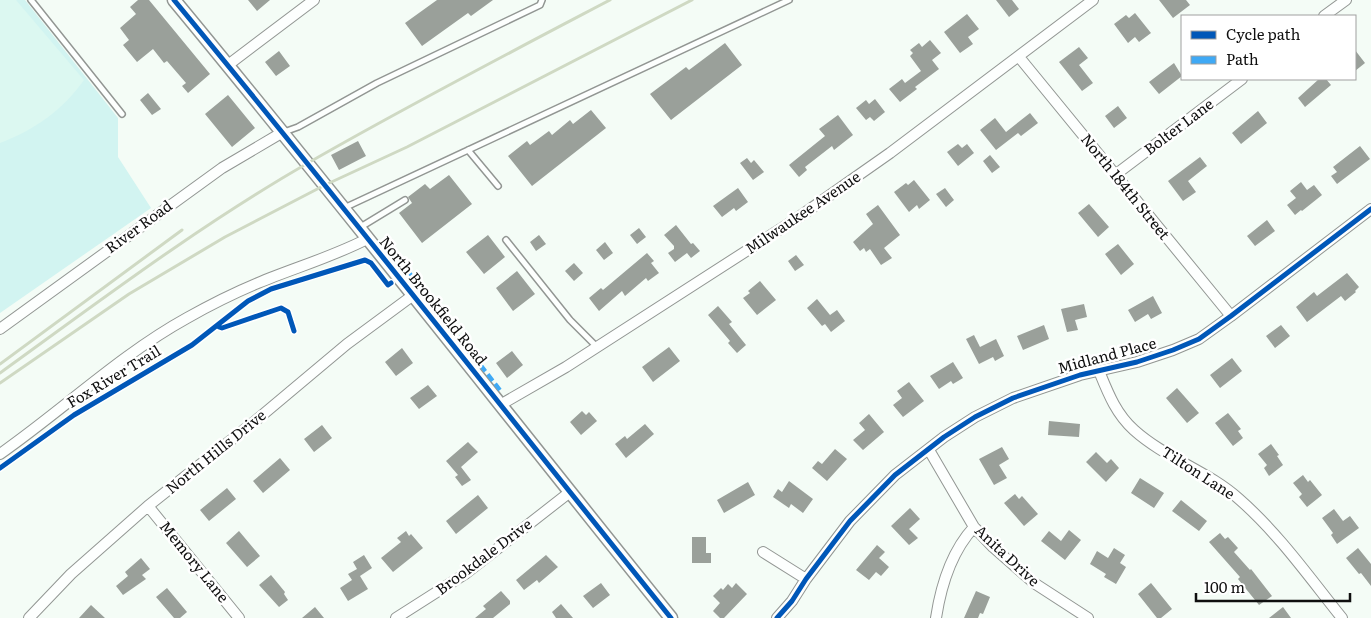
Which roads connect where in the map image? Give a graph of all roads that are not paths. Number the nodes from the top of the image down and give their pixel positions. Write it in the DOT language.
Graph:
graph roads {
  1 [pos="31,0"];
  2 [pos="174,0"];
  3 [pos="314,0"];
  4 [pos="542,0"];
  5 [pos="789,0"];
  6 [pos="1093,0"];
  7 [pos="1346,0"];
  8 [pos="1325,15"];
  9 [pos="1019,57"];
  10 [pos="228,65"];
  11 [pos="1241,80"];
  12 [pos="122,114"];
  13 [pos="283,132"];
  14 [pos="468,150"];
  15 [pos="1115,175"];
  16 [pos="498,186"];
  17 [pos="405,200"];
  18 [pos="343,208"];
  19 [pos="1371,209"];
  20 [pos="358,228"];
  21 [pos="367,239"];
  22 [pos="506,240"];
  23 [pos="412,296"];
  24 [pos="1232,316"];
  25 [pos="0,329"];
  26 [pos="597,347"];
  27 [pos="1099,371"];
  28 [pos="500,405"];
  29 [pos="929,450"];
  30 [pos="0,454"];
  31 [pos="570,492"];
  32 [pos="148,506"];
  33 [pos="974,527"];
  34 [pos="763,552"];
  35 [pos="806,579"];
  36 [pos="29,618"];
  37 [pos="239,618"];
  38 [pos="396,618"];
  39 [pos="671,618"];
  40 [pos="777,618"];
  41 [pos="936,618"];
  42 [pos="1088,618"];
  43 [pos="1342,618"];
  1 -- 12 [label="lane"];
  2 -- 10 [label="street, North Brookfield Road"];
  3 -- 10 [label="street"];
  4 -- 13 [label="lane"];
  5 -- 14 [label="lane"];
  6 -- 9 [label="street, Milwaukee Avenue"];
  7 -- 8 [label="street"];
  9 -- 15 [label="street, North 184th Street"];
  9 -- 26 [label="street, Milwaukee Avenue"];
  10 -- 13 [label="street, North Brookfield Road"];
  11 -- 15 [label="street, Bolter Lane"];
  13 -- 18 [label="street, North Brookfield Road"];
  13 -- 25 [label="street, River Road"];
  14 -- 16 [label="lane"];
  14 -- 18 [label="lane"];
  15 -- 24 [label="street, North 184th Street"];
  17 -- 20 [label="lane"];
  18 -- 20 [label="street, North Brookfield Road"];
  19 -- 24 [label="street, Midland Place"];
  20 -- 21 [label="street, North Brookfield Road"];
  21 -- 23 [label="street, North Brookfield Road"];
  21 -- 30 [label="street"];
  22 -- 26 [label="lane"];
  23 -- 28 [label="street, North Brookfield Road"];
  23 -- 32 [label="street, North Hills Drive"];
  24 -- 27 [label="street, Midland Place"];
  26 -- 28 [label="street, Milwaukee Avenue"];
  27 -- 29 [label="street, Midland Place"];
  27 -- 43 [label="street, Tilton Lane"];
  28 -- 31 [label="street, North Brookfield Road"];
  29 -- 33 [label="street, Anita Drive"];
  29 -- 35 [label="street, Midland Place"];
  31 -- 38 [label="street, Brookdale Drive"];
  31 -- 39 [label="street, North Brookfield Road"];
  32 -- 36 [label="street, North Hills Drive"];
  32 -- 37 [label="street, Memory Lane"];
  33 -- 41 [label="street"];
  33 -- 42 [label="street, Anita Drive"];
  34 -- 35 [label="street"];
  35 -- 40 [label="street, Midland Place"];
}
